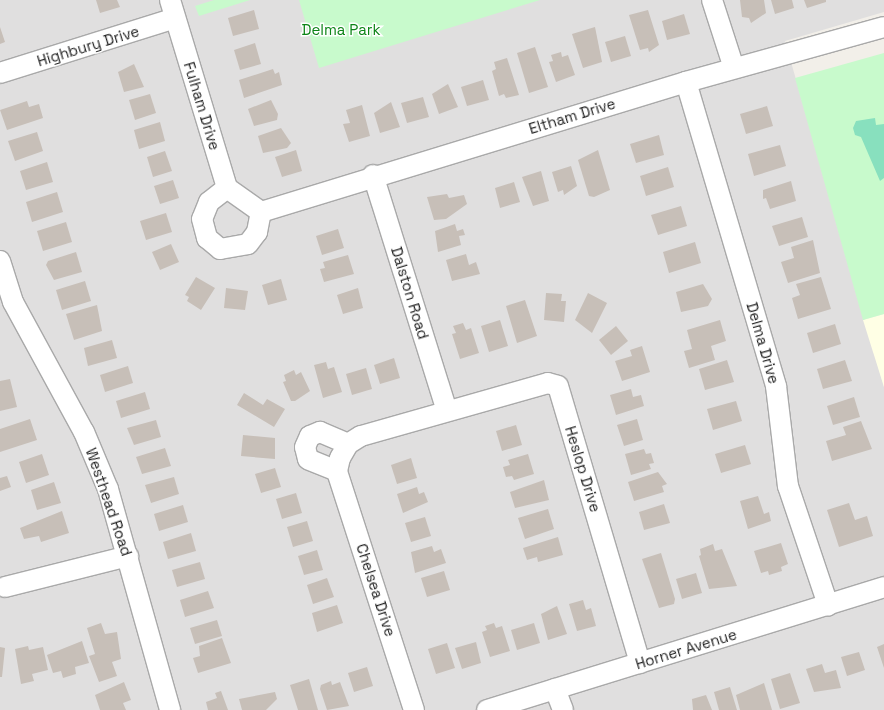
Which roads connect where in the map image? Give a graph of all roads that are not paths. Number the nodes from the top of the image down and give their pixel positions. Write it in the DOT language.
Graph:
graph roads {
  1 [pos="712,0"];
  2 [pos="172,9"];
  3 [pos="884,26"];
  4 [pos="734,68"];
  5 [pos="0,73"];
  6 [pos="686,82"];
  7 [pos="373,175"];
  8 [pos="227,188"];
  9 [pos="254,208"];
  10 [pos="0,261"];
  11 [pos="7,304"];
  12 [pos="448,411"];
  13 [pos="348,444"];
  14 [pos="337,471"];
  15 [pos="128,556"];
  16 [pos="884,586"];
  17 [pos="5,587"];
  18 [pos="828,605"];
  19 [pos="640,663"];
  20 [pos="555,689"];
  21 [pos="170,710"];
  22 [pos="414,710"];
  23 [pos="487,710"];
  24 [pos="563,710"];
  1 -- 4 [label="street"];
  2 -- 5 [label="street, Highbury Drive"];
  2 -- 8 [label="street, Fulham Drive"];
  3 -- 4 [label="street, Eltham Drive"];
  4 -- 6 [label="street, Eltham Drive"];
  6 -- 7 [label="street, Eltham Drive"];
  6 -- 18 [label="street, Delma Drive"];
  7 -- 9 [label="street, Eltham Drive"];
  7 -- 12 [label="street, Dalston Road"];
  8 -- 9 [label="street"];
  8 -- 9 [label="street"];
  10 -- 11 [label="street, Westhead Road"];
  11 -- 15 [label="street, Westhead Road"];
  12 -- 13 [label="street"];
  12 -- 19 [label="street, Heslop Drive"];
  13 -- 14 [label="street"];
  13 -- 14 [label="street"];
  14 -- 22 [label="street, Chelsea Drive"];
  15 -- 17 [label="street"];
  15 -- 21 [label="street, Westhead Road"];
  16 -- 18 [label="street, Horner Avenue"];
  18 -- 19 [label="street, Horner Avenue"];
  19 -- 20 [label="street, Horner Avenue"];
  20 -- 23 [label="street, Horner Avenue"];
  20 -- 24 [label="street"];
}
